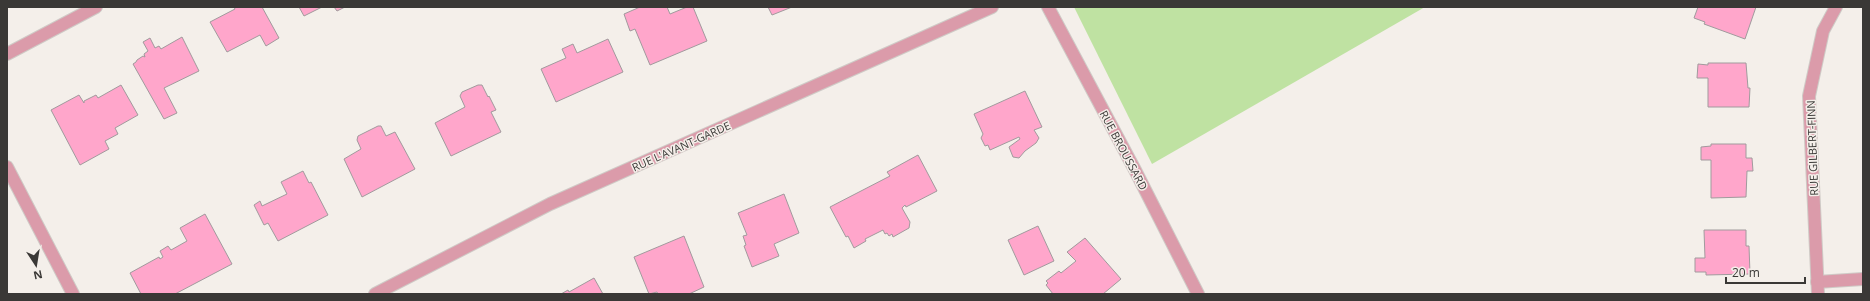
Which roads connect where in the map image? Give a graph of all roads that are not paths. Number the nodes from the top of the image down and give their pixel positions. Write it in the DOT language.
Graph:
graph roads {
  1 [pos="96,7"];
  2 [pos="992,7"];
  3 [pos="1048,7"];
  4 [pos="1836,7"];
  5 [pos="7,54"];
  6 [pos="7,168"];
  7 [pos="1863,279"];
  8 [pos="1818,288"];
  9 [pos="73,294"];
  10 [pos="375,294"];
  11 [pos="1198,294"];
  1 -- 5 [label="street"];
  2 -- 10 [label="street, RUE L'AVANT-GARDE"];
  3 -- 11 [label="street, RUE BROUSSARD"];
  4 -- 8 [label="street, RUE GILBERT-FINN"];
  6 -- 9 [label="street"];
  7 -- 8 [label="street"];
}
